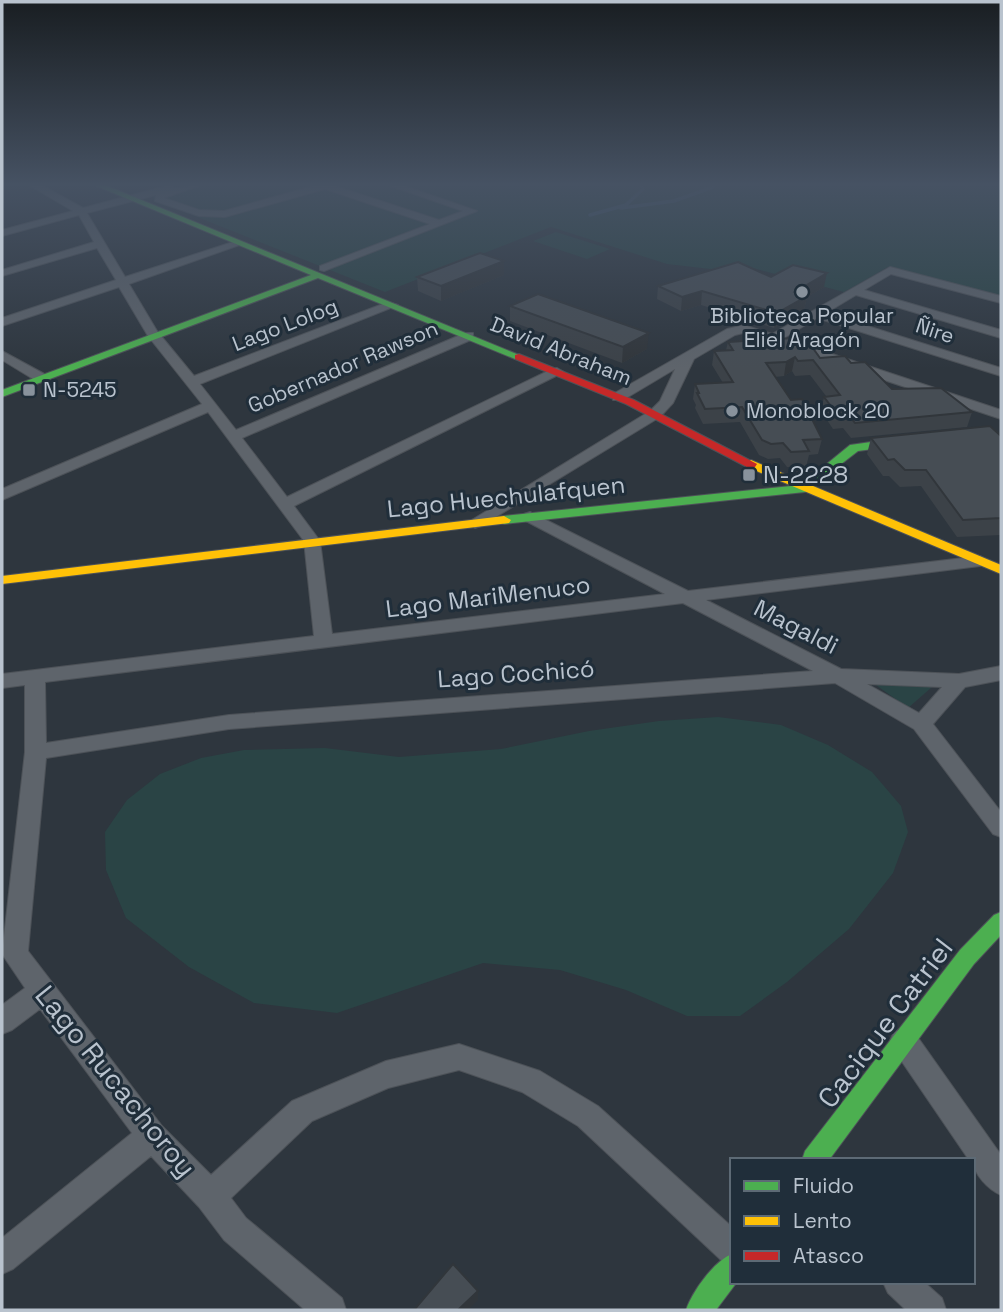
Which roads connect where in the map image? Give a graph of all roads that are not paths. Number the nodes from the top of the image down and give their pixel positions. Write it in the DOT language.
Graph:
graph roads {
  1 [pos="92,246"];
  2 [pos="101,246"];
  3 [pos="230,246"];
  4 [pos="249,246"];
  5 [pos="384,246"];
  6 [pos="321,271"];
  7 [pos="2,273"];
  8 [pos="124,282"];
  9 [pos="854,291"];
  10 [pos="1001,300"];
  11 [pos="392,305"];
  12 [pos="816,313"];
  13 [pos="2,322"];
  14 [pos="1001,334"];
  15 [pos="153,335"];
  16 [pos="469,336"];
  17 [pos="775,338"];
  18 [pos="2,355"];
  19 [pos="688,357"];
  20 [pos="557,372"];
  21 [pos="1001,372"];
  22 [pos="40,377"];
  23 [pos="192,382"];
  24 [pos="2,388"];
  25 [pos="2,394"];
  26 [pos="618,397"];
  27 [pos="210,405"];
  28 [pos="655,414"];
  29 [pos="1001,415"];
  30 [pos="233,437"];
  31 [pos="923,439"];
  32 [pos="805,488"];
  33 [pos="2,495"];
  34 [pos="283,505"];
  35 [pos="530,517"];
  36 [pos="475,523"];
  37 [pos="312,541"];
  38 [pos="980,562"];
  39 [pos="1001,570"];
  40 [pos="2,580"];
  41 [pos="683,596"];
  42 [pos="324,643"];
  43 [pos="1001,673"];
  44 [pos="35,676"];
  45 [pos="838,676"];
  46 [pos="2,681"];
  47 [pos="958,681"];
  48 [pos="921,723"];
  49 [pos="36,752"];
  50 [pos="1001,828"];
  51 [pos="1001,921"];
  52 [pos="8,951"];
  53 [pos="43,990"];
  54 [pos="2,1021"];
  55 [pos="904,1041"];
  56 [pos="152,1136"];
  57 [pos="816,1158"];
  58 [pos="1001,1180"];
  59 [pos="210,1196"];
  60 [pos="730,1247"];
  61 [pos="2,1258"];
  62 [pos="730,1270"];
  63 [pos="901,1284"];
  64 [pos="330,1310"];
  65 [pos="699,1310"];
  66 [pos="930,1310"];
  1 -- 7 [label="street"];
  2 -- 8 [label="street"];
  3 -- 8 [label="street"];
  4 -- 6 [label="main road, David Abraham"];
  5 -- 6 [label="street"];
  6 -- 11 [label="main road, David Abraham"];
  6 -- 15 [label="main road"];
  8 -- 13 [label="street"];
  8 -- 15 [label="street"];
  9 -- 10 [label="street"];
  9 -- 12 [label="street"];
  9 -- 14 [label="street"];
  11 -- 16 [label="main road, David Abraham"];
  11 -- 23 [label="street, Lago Lolog"];
  12 -- 17 [label="street"];
  12 -- 21 [label="street, Ñire"];
  15 -- 22 [label="main road"];
  15 -- 23 [label="street"];
  16 -- 20 [label="main road, David Abraham"];
  16 -- 30 [label="street, Gobernador Rawson"];
  17 -- 19 [label="street"];
  17 -- 29 [label="street"];
  18 -- 22 [label="street"];
  19 -- 26 [label="street"];
  19 -- 28 [label="street"];
  20 -- 26 [label="main road, David Abraham"];
  20 -- 34 [label="street"];
  22 -- 24 [label="main road"];
  22 -- 25 [label="main road"];
  23 -- 27 [label="street"];
  26 -- 28 [label="main road, David Abraham"];
  27 -- 30 [label="street"];
  27 -- 33 [label="street, Gobernador Rawson"];
  28 -- 32 [label="main road, David Abraham"];
  28 -- 36 [label="street"];
  30 -- 34 [label="street"];
  31 -- 32 [label="main road"];
  32 -- 35 [label="main road, Lago Huechulafquen"];
  32 -- 38 [label="main road, David Abraham"];
  34 -- 37 [label="street"];
  35 -- 36 [label="main road, Lago Huechulafquen"];
  35 -- 41 [label="street, Magaldi"];
  36 -- 37 [label="main road, Lago Huechulafquen"];
  37 -- 40 [label="main road, Lago Huechulafquen"];
  37 -- 42 [label="street"];
  38 -- 39 [label="main road, David Abraham"];
  38 -- 41 [label="street, Lago MariMenuco"];
  41 -- 42 [label="street, Lago MariMenuco"];
  41 -- 45 [label="street, Magaldi"];
  42 -- 44 [label="street, Lago MariMenuco"];
  43 -- 47 [label="street, Lago Cochicó"];
  44 -- 46 [label="street, Lago MariMenuco"];
  44 -- 49 [label="street, Lago Rucachoroy"];
  45 -- 47 [label="street, Lago Cochicó"];
  45 -- 48 [label="street, Magaldi"];
  45 -- 49 [label="street, Lago Cochicó"];
  47 -- 48 [label="street"];
  48 -- 50 [label="street, Magaldi"];
  49 -- 52 [label="street, Lago Rucachoroy"];
  51 -- 55 [label="main road, Cacique Catriel"];
  52 -- 53 [label="street, Lago Rucachoroy"];
  53 -- 54 [label="street"];
  53 -- 56 [label="street, Lago Rucachoroy"];
  55 -- 57 [label="main road, Cacique Catriel"];
  55 -- 58 [label="street"];
  56 -- 59 [label="street, Lago Rucachoroy"];
  56 -- 61 [label="street"];
  59 -- 60 [label="street"];
  59 -- 64 [label="street, Lago Rucachoroy"];
  62 -- 65 [label="main road"];
  63 -- 66 [label="street"];
}
